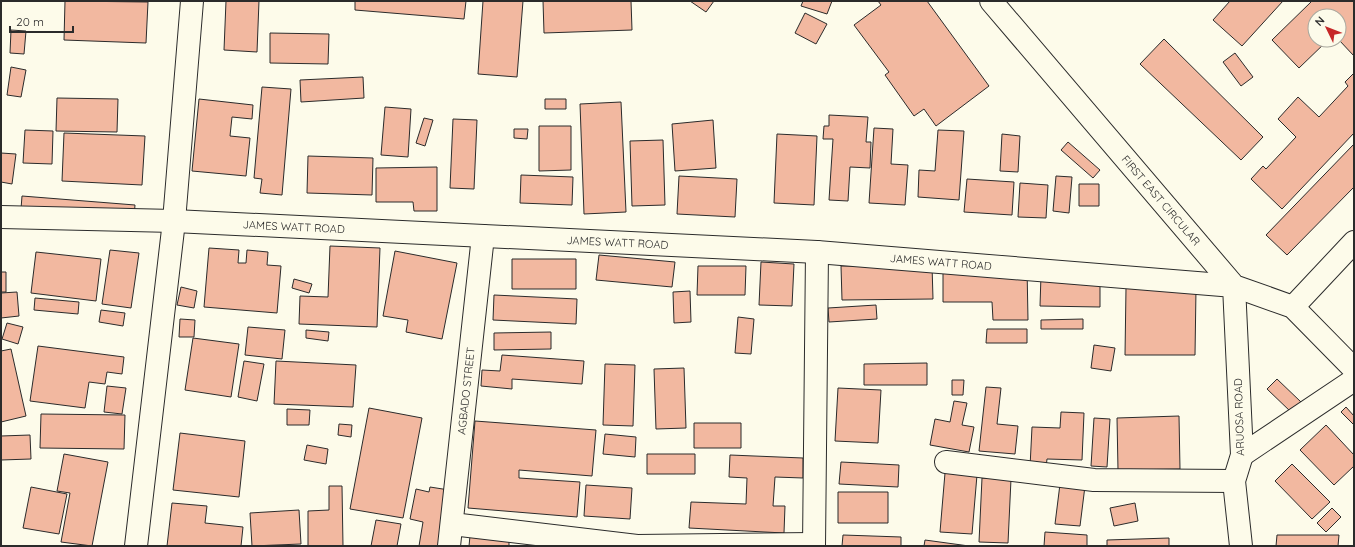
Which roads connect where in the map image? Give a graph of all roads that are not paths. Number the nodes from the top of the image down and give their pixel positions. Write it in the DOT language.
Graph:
graph roads {
  1 [pos="192,1"];
  2 [pos="991,1"];
  3 [pos="1,217"];
  4 [pos="174,221"];
  5 [pos="483,236"];
  6 [pos="1354,242"];
  7 [pos="817,252"];
  8 [pos="1234,286"];
  9 [pos="1293,307"];
  10 [pos="1354,369"];
  11 [pos="1354,380"];
  12 [pos="1242,455"];
  13 [pos="946,462"];
  14 [pos="1234,481"];
  15 [pos="452,524"];
  16 [pos="814,545"];
  17 [pos="136,546"];
  18 [pos="449,546"];
  19 [pos="1241,546"];
  1 -- 4 [label="street"];
  2 -- 8 [label="street, FIRST EAST CIRCULAR"];
  3 -- 4 [label="street, JAMES WATT ROAD"];
  4 -- 5 [label="street, JAMES WATT ROAD"];
  4 -- 17 [label="street"];
  5 -- 7 [label="street, JAMES WATT ROAD"];
  5 -- 15 [label="street, AGBADO STREET"];
  6 -- 9 [label="street"];
  7 -- 8 [label="street, JAMES WATT ROAD"];
  7 -- 16 [label="street"];
  8 -- 9 [label="street, FIRST EAST CIRCULAR"];
  8 -- 12 [label="street, ARUOSA ROAD"];
  9 -- 10 [label="street, FIRST EAST CIRCULAR"];
  11 -- 12 [label="street"];
  12 -- 14 [label="street, ARUOSA ROAD"];
  13 -- 14 [label="street"];
  14 -- 19 [label="street, ARUOSA ROAD"];
  15 -- 16 [label="street"];
  15 -- 18 [label="street, AGBADO STREET"];
}
